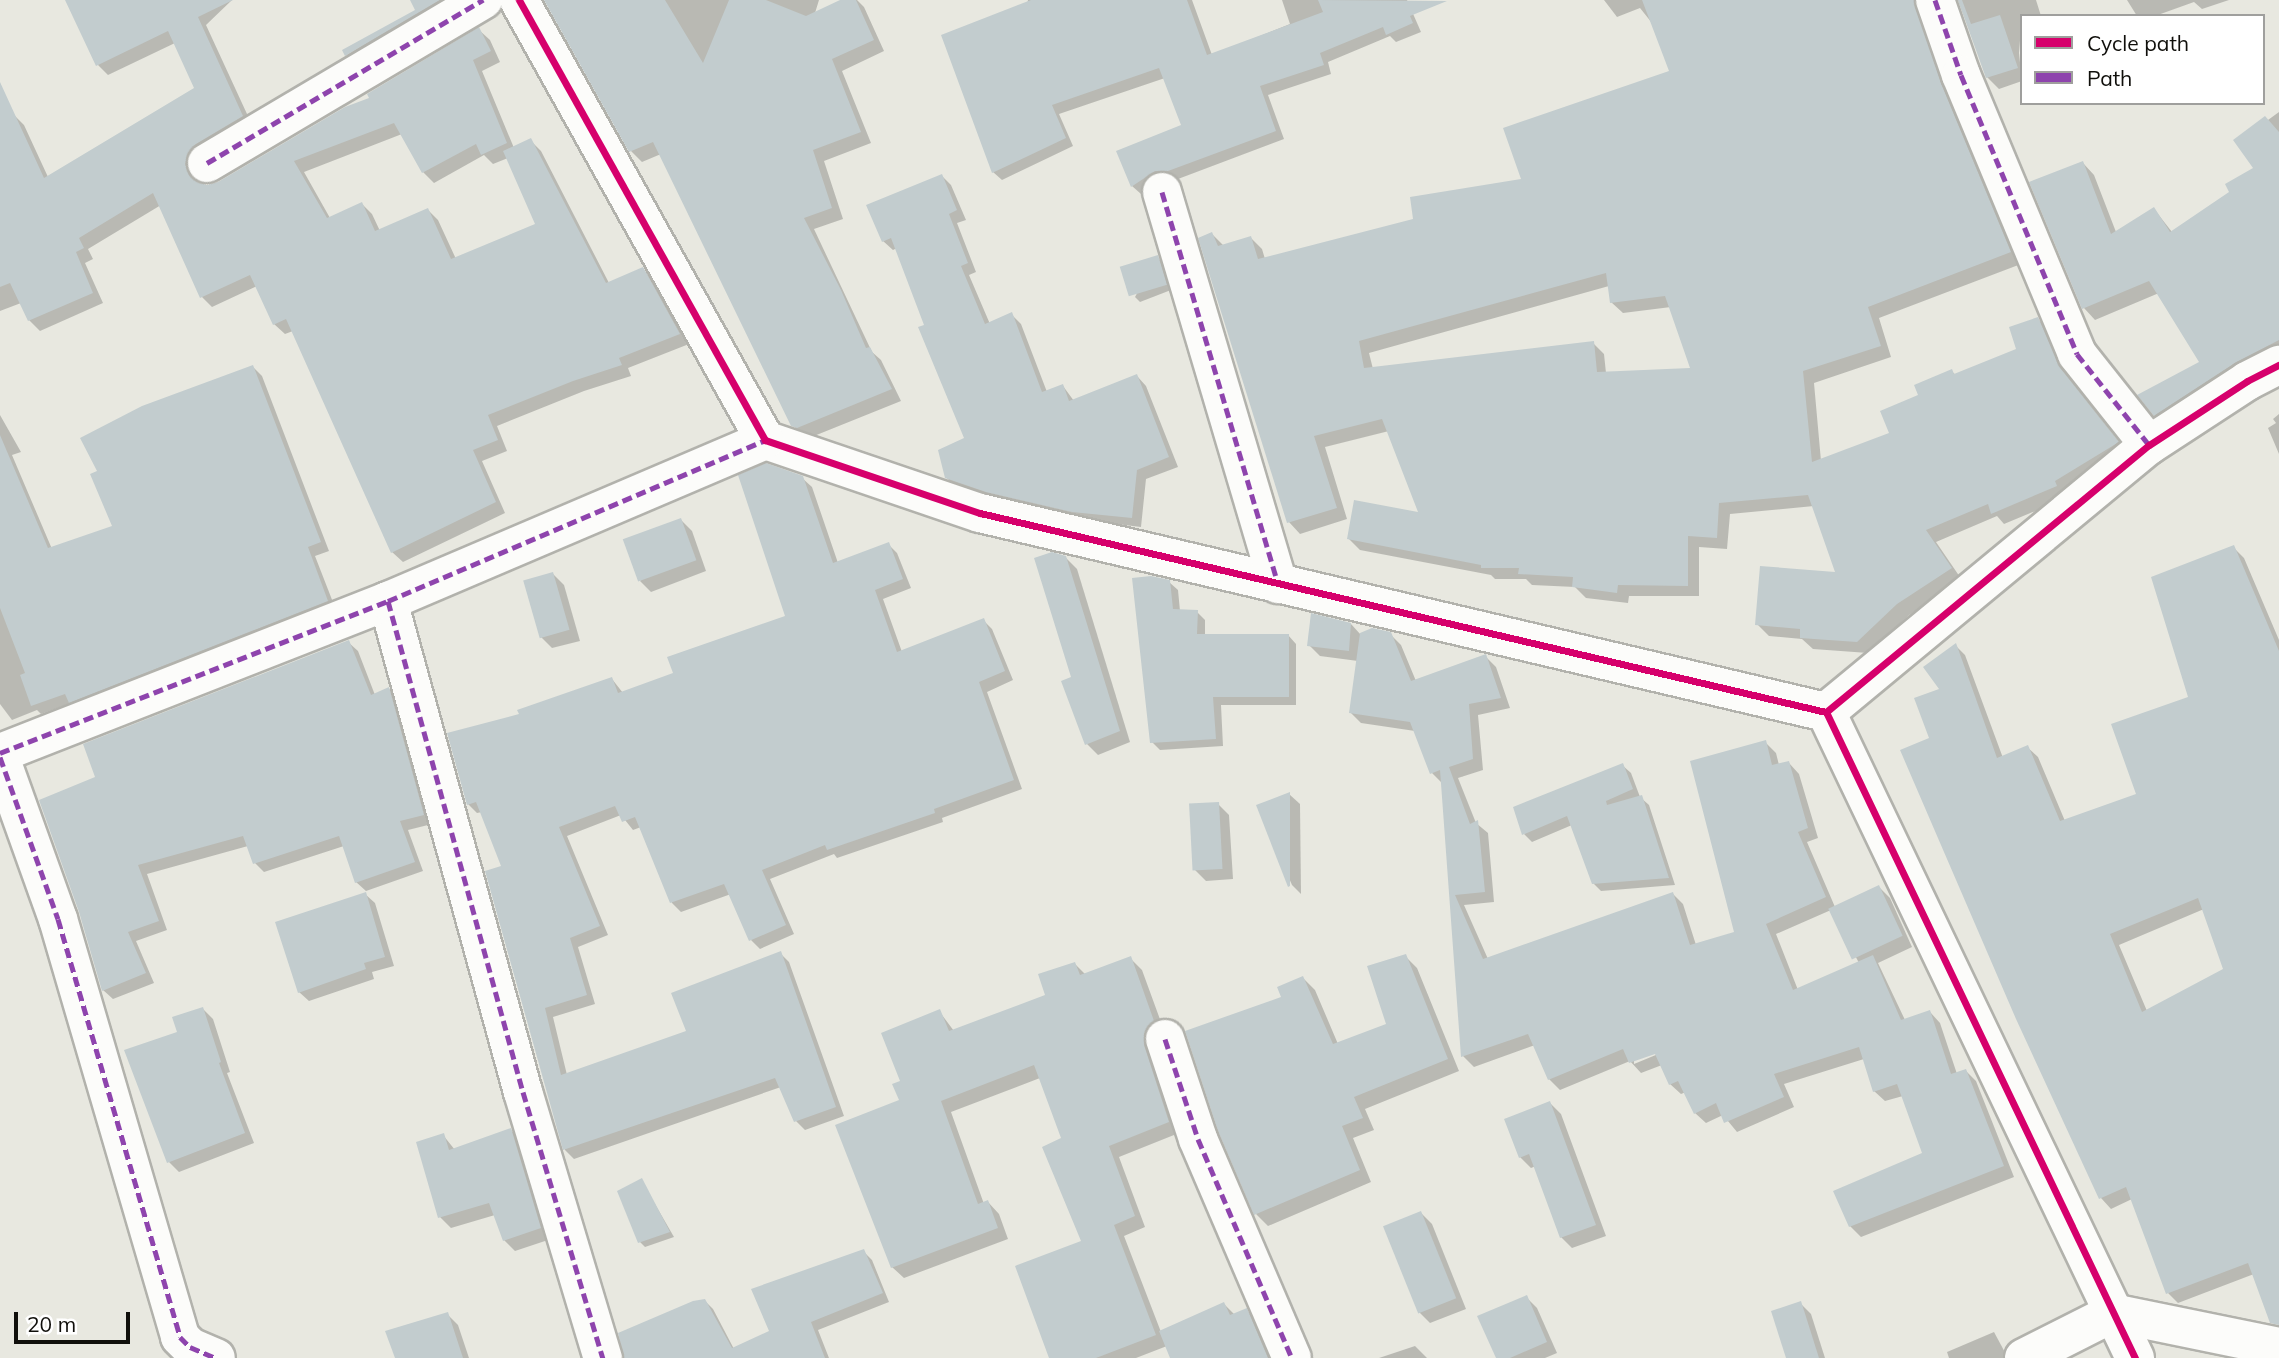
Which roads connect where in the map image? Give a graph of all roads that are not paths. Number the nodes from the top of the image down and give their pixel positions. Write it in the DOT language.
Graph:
graph roads {
  1 [pos="483,0"];
  2 [pos="519,0"];
  3 [pos="1935,0"];
  4 [pos="206,163"];
  5 [pos="1162,192"];
  6 [pos="2279,365"];
  7 [pos="765,440"];
  8 [pos="2149,445"];
  9 [pos="1278,584"];
  10 [pos="388,601"];
  11 [pos="1826,712"];
  12 [pos="0,755"];
  13 [pos="1165,1039"];
  14 [pos="2113,1313"];
  15 [pos="2279,1347"];
  16 [pos="216,1358"];
  17 [pos="603,1358"];
  18 [pos="1292,1358"];
  19 [pos="2024,1358"];
  20 [pos="2135,1358"];
  1 -- 4 [label="street"];
  2 -- 7 [label="street"];
  3 -- 8 [label="street"];
  5 -- 9 [label="street"];
  6 -- 8 [label="street"];
  7 -- 9 [label="street"];
  7 -- 10 [label="street"];
  8 -- 11 [label="street"];
  9 -- 11 [label="street"];
  10 -- 12 [label="street"];
  10 -- 17 [label="street"];
  11 -- 14 [label="street"];
  12 -- 16 [label="street"];
  13 -- 18 [label="street"];
  14 -- 15 [label="street"];
  14 -- 19 [label="street"];
  14 -- 20 [label="street"];
}
